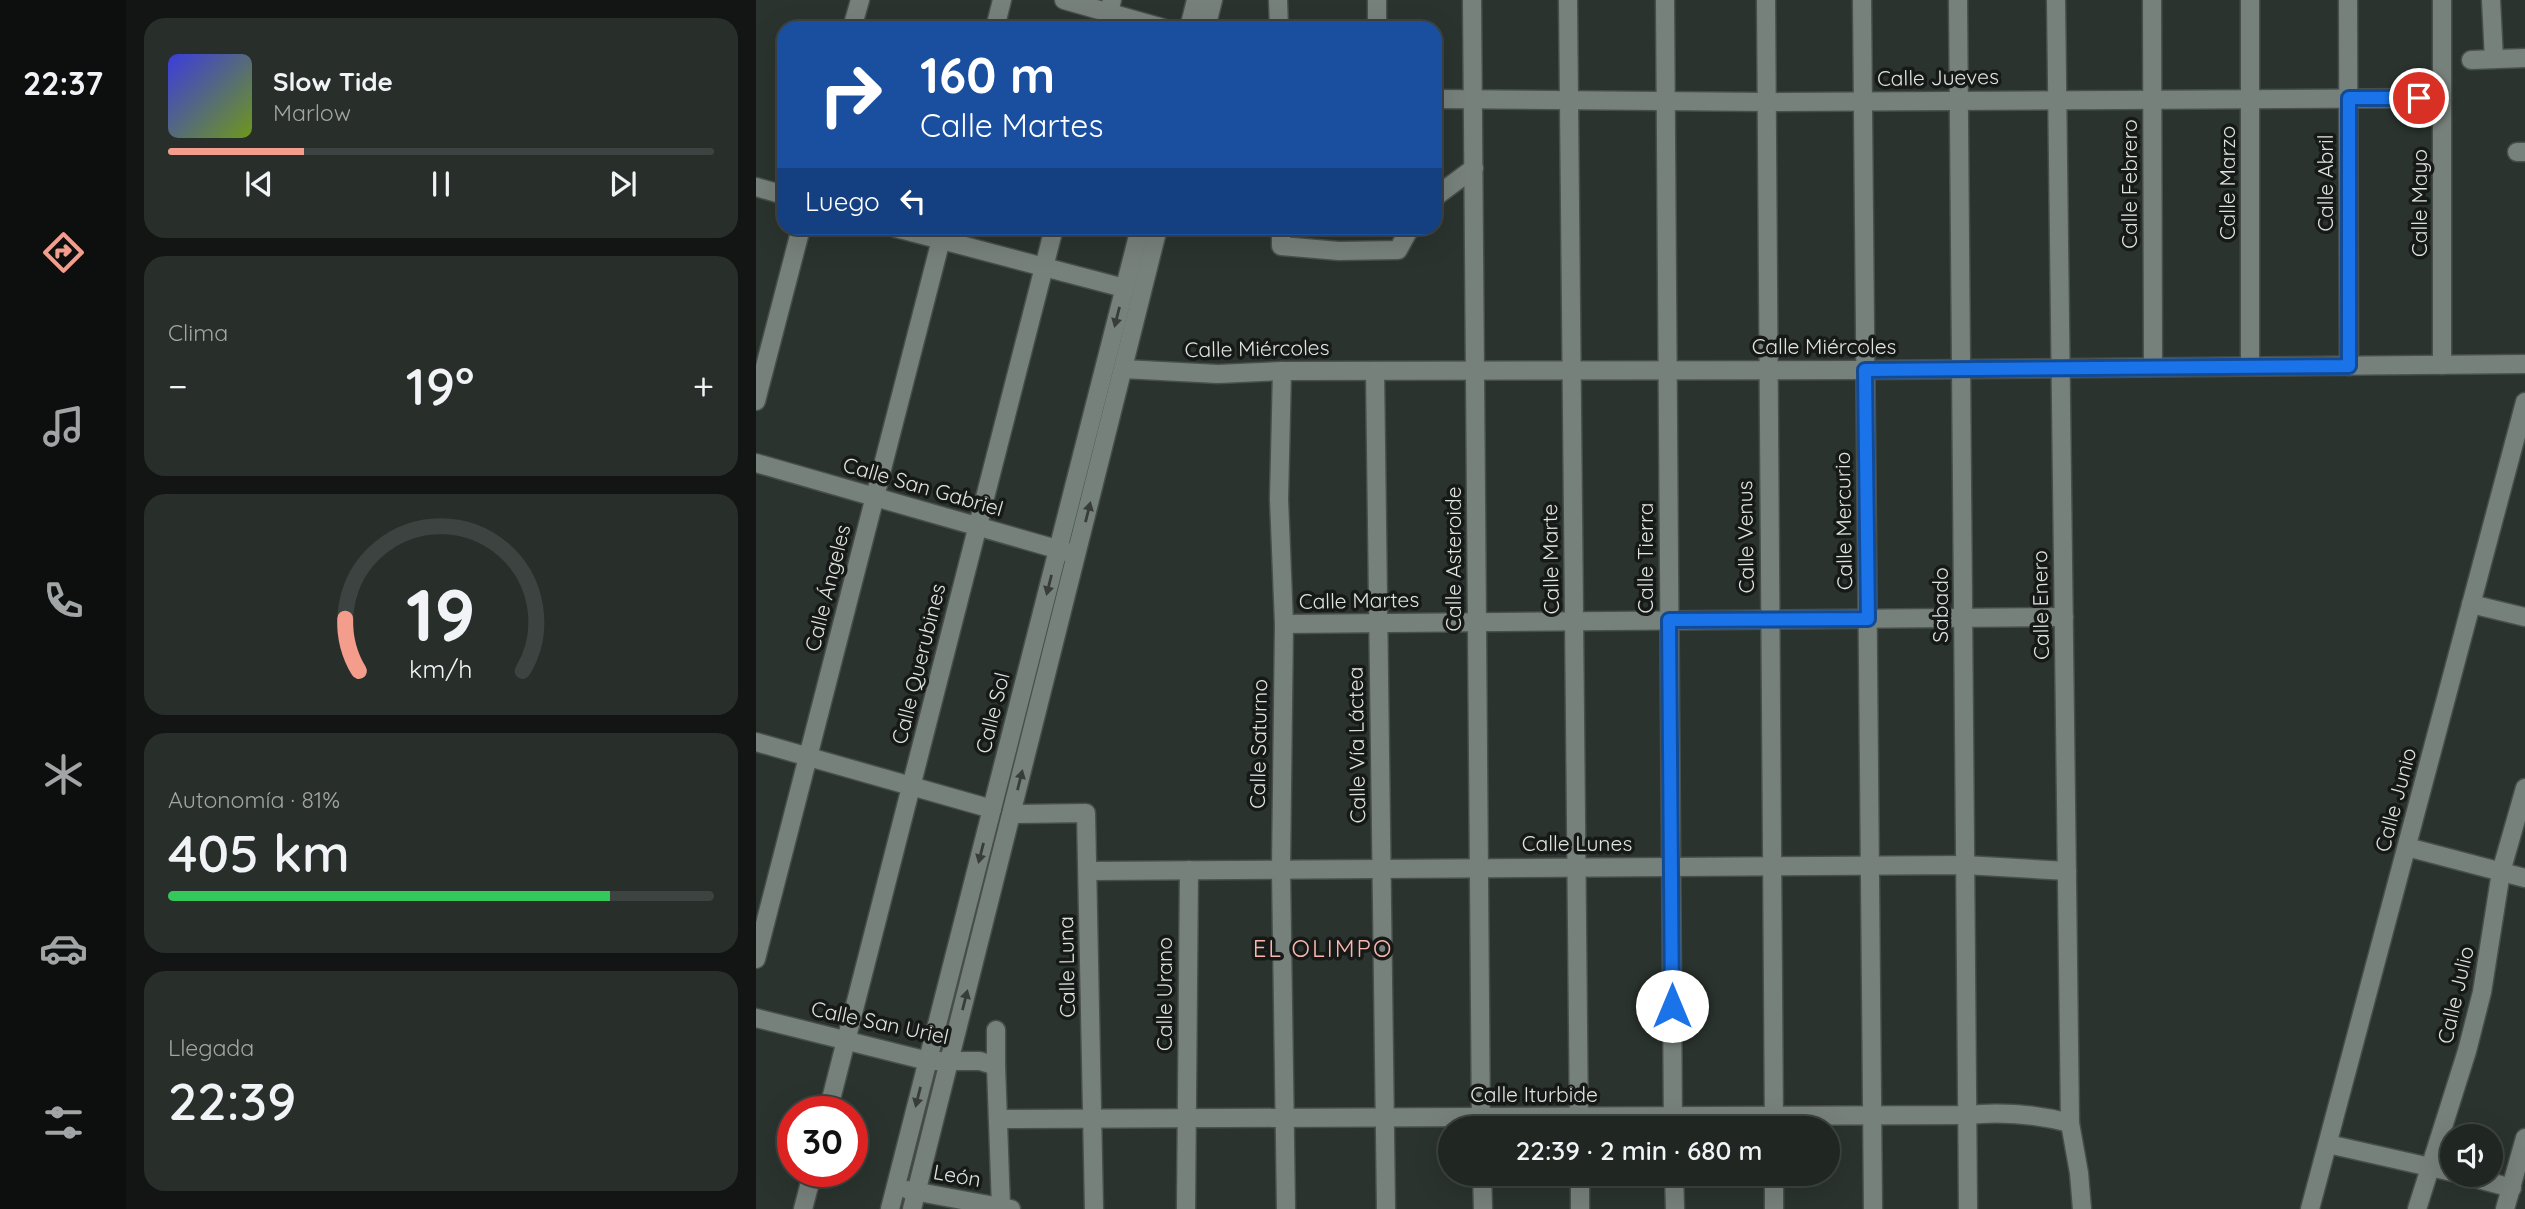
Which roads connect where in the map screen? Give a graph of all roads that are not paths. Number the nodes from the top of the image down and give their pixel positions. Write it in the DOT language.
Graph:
graph roads {
  1 [pos="860,0"];
  2 [pos="1002,0"];
  3 [pos="1065,0"];
  4 [pos="1196,0"];
  5 [pos="1213,0"];
  6 [pos="1279,0"];
  7 [pos="1377,0"];
  8 [pos="1472,0"];
  9 [pos="1568,0"];
  10 [pos="1665,0"];
  11 [pos="1766,0"];
  12 [pos="1862,0"];
  13 [pos="1958,0"];
  14 [pos="2056,0"];
  15 [pos="2152,0"];
  16 [pos="2250,0"];
  17 [pos="2348,0"];
  18 [pos="2442,0"];
  19 [pos="2491,0"];
  20 [pos="1109,14"];
  21 [pos="854,21"];
  22 [pos="997,21"];
  23 [pos="1136,21"];
  24 [pos="1191,21"];
  25 [pos="1208,21"];
  26 [pos="1279,21"];
  27 [pos="1377,21"];
  28 [pos="2525,58"];
  29 [pos="2494,59"];
  30 [pos="2472,60"];
  31 [pos="2250,98"];
  32 [pos="2349,98"];
  33 [pos="2442,98"];
  34 [pos="1442,99"];
  35 [pos="1473,99"];
  36 [pos="2057,99"];
  37 [pos="2152,99"];
  38 [pos="1959,100"];
  39 [pos="1569,101"];
  40 [pos="1863,101"];
  41 [pos="1666,102"];
  42 [pos="1767,102"];
  43 [pos="1474,168"];
  44 [pos="756,187"];
  45 [pos="1442,192"];
  46 [pos="777,193"];
  47 [pos="799,235"];
  48 [pos="942,235"];
  49 [pos="945,235"];
  50 [pos="1052,235"];
  51 [pos="1138,235"];
  52 [pos="1155,235"];
  53 [pos="1281,235"];
  54 [pos="1406,235"];
  55 [pos="1044,268"];
  56 [pos="1124,288"];
  57 [pos="2525,364"];
  58 [pos="2442,365"];
  59 [pos="2250,366"];
  60 [pos="2349,366"];
  61 [pos="2153,367"];
  62 [pos="2061,368"];
  63 [pos="1123,369"];
  64 [pos="1962,369"];
  65 [pos="1572,370"];
  66 [pos="1668,370"];
  67 [pos="1767,370"];
  68 [pos="1865,370"];
  69 [pos="1282,371"];
  70 [pos="1375,371"];
  71 [pos="1475,371"];
  72 [pos="756,401"];
  73 [pos="2525,402"];
  74 [pos="756,463"];
  75 [pos="874,497"];
  76 [pos="977,526"];
  77 [pos="1058,549"];
  78 [pos="1077,555"];
  79 [pos="2471,604"];
  80 [pos="2064,617"];
  81 [pos="2525,617"];
  82 [pos="1964,618"];
  83 [pos="1868,619"];
  84 [pos="1669,620"];
  85 [pos="1770,620"];
  86 [pos="1574,621"];
  87 [pos="1477,622"];
  88 [pos="1284,624"];
  89 [pos="1378,624"];
  90 [pos="756,742"];
  91 [pos="808,757"];
  92 [pos="911,786"];
  93 [pos="2525,788"];
  94 [pos="992,809"];
  95 [pos="1012,814"];
  96 [pos="2407,848"];
  97 [pos="1965,865"];
  98 [pos="1772,866"];
  99 [pos="1870,866"];
  100 [pos="1577,867"];
  101 [pos="1671,867"];
  102 [pos="1382,868"];
  103 [pos="1479,868"];
  104 [pos="1281,869"];
  105 [pos="1189,870"];
  106 [pos="1088,871"];
  107 [pos="2067,872"];
  108 [pos="2501,872"];
  109 [pos="2525,878"];
  110 [pos="756,959"];
  111 [pos="756,1018"];
  112 [pos="996,1030"];
  113 [pos="846,1041"];
  114 [pos="928,1060"];
  115 [pos="950,1062"];
  116 [pos="996,1066"];
  117 [pos="832,1096"];
  118 [pos="1967,1115"];
  119 [pos="1481,1116"];
  120 [pos="1579,1116"];
  121 [pos="1673,1116"];
  122 [pos="1774,1116"];
  123 [pos="1873,1116"];
  124 [pos="1187,1118"];
  125 [pos="1283,1118"];
  126 [pos="1385,1118"];
  127 [pos="1840,1118"];
  128 [pos="998,1119"];
  129 [pos="1093,1119"];
  130 [pos="1438,1121"];
  131 [pos="2070,1123"];
  132 [pos="2525,1138"];
  133 [pos="2328,1144"];
  134 [pos="2430,1167"];
  135 [pos="2440,1169"];
  136 [pos="1482,1186"];
  137 [pos="1580,1186"];
  138 [pos="1674,1186"];
  139 [pos="1774,1186"];
  140 [pos="2503,1186"];
  141 [pos="809,1187"];
  142 [pos="895,1188"];
  143 [pos="2512,1188"];
  144 [pos="914,1200"];
  145 [pos="1006,1208"];
  146 [pos="803,1209"];
  147 [pos="890,1209"];
  148 [pos="1094,1209"];
  149 [pos="1186,1209"];
  150 [pos="1286,1209"];
  151 [pos="1386,1209"];
  152 [pos="1483,1209"];
  153 [pos="1580,1209"];
  154 [pos="1675,1209"];
  155 [pos="1774,1209"];
  156 [pos="1873,1209"];
  157 [pos="1968,1209"];
  158 [pos="2082,1209"];
  159 [pos="2311,1209"];
  160 [pos="2417,1209"];
  161 [pos="2505,1209"];
  1 -- 21 [label="street"];
  2 -- 22 [label="street"];
  3 -- 20 [label="street"];
  4 -- 24 [label="street"];
  5 -- 25 [label="street"];
  6 -- 26 [label="street"];
  7 -- 27 [label="street"];
  8 -- 35 [label="street, Calle Asteroide"];
  9 -- 39 [label="street, Calle Marte"];
  10 -- 41 [label="street, Calle Tierra"];
  11 -- 42 [label="street, Calle Venus"];
  12 -- 40 [label="street, Calle Mercurio"];
  13 -- 38 [label="street, Sabado"];
  14 -- 36 [label="street, Calle Enero"];
  15 -- 37 [label="street, Calle Febrero"];
  16 -- 31 [label="street, Calle Marzo"];
  17 -- 32 [label="street, Calle Abril"];
  18 -- 33 [label="street, Calle Mayo"];
  19 -- 29 [label="street"];
  20 -- 23 [label="street"];
  28 -- 29 [label="street"];
  29 -- 30 [label="street"];
  31 -- 32 [label="street, Calle Jueves"];
  31 -- 37 [label="street, Calle Jueves"];
  31 -- 59 [label="street, Calle Marzo"];
  32 -- 33 [label="street, Calle Jueves"];
  32 -- 60 [label="street, Calle Abril"];
  33 -- 58 [label="street, Calle Mayo"];
  34 -- 35 [label="street, Calle Jueves"];
  35 -- 39 [label="street, Calle Jueves"];
  35 -- 43 [label="street, Calle Asteroide"];
  36 -- 37 [label="street, Calle Jueves"];
  36 -- 38 [label="street, Calle Jueves"];
  36 -- 62 [label="street, Calle Enero"];
  37 -- 61 [label="street, Calle Febrero"];
  38 -- 40 [label="street, Calle Jueves"];
  38 -- 64 [label="street, Sabado"];
  39 -- 41 [label="street, Calle Jueves"];
  39 -- 65 [label="street, Calle Marte"];
  40 -- 42 [label="street, Calle Jueves"];
  40 -- 68 [label="street, Calle Mercurio"];
  41 -- 42 [label="street, Calle Jueves"];
  41 -- 66 [label="street, Calle Tierra"];
  42 -- 67 [label="street, Calle Venus"];
  43 -- 45 [label="street"];
  43 -- 71 [label="street, Calle Asteroide"];
  44 -- 46 [label="street"];
  47 -- 72 [label="street"];
  48 -- 75 [label="street, Calle Ángeles"];
  49 -- 55 [label="street"];
  50 -- 55 [label="street, Calle Querubines"];
  51 -- 56 [label="street, Calle Sol"];
  52 -- 63 [label="street, Calle Sol"];
  53 -- 54 [label="street"];
  55 -- 56 [label="street"];
  55 -- 76 [label="street, Calle Querubines"];
  56 -- 77 [label="street, Calle Sol, one-way"];
  57 -- 58 [label="street, Calle Miércoles"];
  58 -- 60 [label="street, Calle Miércoles"];
  59 -- 60 [label="street, Calle Miércoles"];
  59 -- 61 [label="street, Calle Miércoles"];
  61 -- 62 [label="street, Calle Miércoles"];
  62 -- 64 [label="street, Calle Miércoles"];
  62 -- 80 [label="street, Calle Enero"];
  63 -- 69 [label="street, Calle Miércoles"];
  78 -- 63 [label="street, Calle Sol, one-way"];
  64 -- 68 [label="street, Calle Miércoles"];
  64 -- 82 [label="street, Sabado"];
  65 -- 66 [label="street, Calle Miércoles"];
  65 -- 71 [label="street, Calle Miércoles"];
  65 -- 86 [label="street, Calle Marte"];
  66 -- 67 [label="street, Calle Miércoles"];
  66 -- 84 [label="street, Calle Tierra"];
  67 -- 68 [label="street, Calle Miércoles"];
  67 -- 85 [label="street, Calle Venus"];
  68 -- 83 [label="street, Calle Mercurio"];
  69 -- 70 [label="street, Calle Miércoles"];
  69 -- 88 [label="street, Calle Saturno"];
  70 -- 71 [label="street, Calle Miércoles"];
  70 -- 89 [label="street, Calle Vía Láctea"];
  71 -- 87 [label="street, Calle Asteroide"];
  73 -- 79 [label="street, Calle Junio"];
  74 -- 75 [label="street, Calle San Gabriel"];
  75 -- 76 [label="street, Calle San Gabriel"];
  75 -- 91 [label="street, Calle Ángeles"];
  76 -- 77 [label="street, Calle San Gabriel"];
  76 -- 92 [label="street, Calle Querubines"];
  77 -- 78 [label="street, Calle San Gabriel"];
  77 -- 94 [label="street, Calle Sol, one-way"];
  95 -- 78 [label="street, Calle Sol, one-way"];
  79 -- 81 [label="street"];
  79 -- 96 [label="street, Calle Junio"];
  80 -- 82 [label="street, Calle Martes"];
  80 -- 107 [label="street, Calle Enero"];
  82 -- 83 [label="street, Calle Martes"];
  82 -- 97 [label="street, Sabado"];
  83 -- 85 [label="street, Calle Martes"];
  83 -- 99 [label="street, Calle Mercurio"];
  84 -- 85 [label="street, Calle Martes"];
  84 -- 86 [label="street, Calle Martes"];
  84 -- 101 [label="street, Calle Tierra"];
  85 -- 98 [label="street, Calle Venus"];
  86 -- 87 [label="street, Calle Martes"];
  86 -- 100 [label="street, Calle Marte"];
  87 -- 89 [label="street, Calle Martes"];
  87 -- 103 [label="street, Calle Asteroide"];
  88 -- 89 [label="street, Calle Martes"];
  88 -- 104 [label="street, Calle Saturno"];
  89 -- 102 [label="street, Calle Vía Láctea"];
  90 -- 91 [label="street"];
  91 -- 92 [label="street"];
  91 -- 110 [label="street, Calle Ángeles"];
  92 -- 94 [label="street"];
  92 -- 113 [label="street, Calle Querubines"];
  93 -- 108 [label="street, Calle Julio"];
  94 -- 114 [label="street, Calle Sol, one-way"];
  95 -- 106 [label="street, Calle Luna"];
  115 -- 95 [label="street, Calle Sol, one-way"];
  96 -- 108 [label="street"];
  96 -- 133 [label="street, Calle Junio"];
  97 -- 99 [label="street, Calle Lunes"];
  97 -- 107 [label="street, Calle Lunes"];
  97 -- 118 [label="street, Sabado"];
  98 -- 99 [label="street, Calle Lunes"];
  98 -- 101 [label="street, Calle Lunes"];
  98 -- 122 [label="street, Calle Venus"];
  99 -- 123 [label="street, Calle Mercurio"];
  100 -- 101 [label="street, Calle Lunes"];
  100 -- 103 [label="street, Calle Lunes"];
  100 -- 120 [label="street, Calle Marte"];
  101 -- 121 [label="street, Calle Tierra"];
  102 -- 103 [label="street, Calle Lunes"];
  102 -- 104 [label="street, Calle Lunes"];
  102 -- 126 [label="street, Calle Vía Láctea"];
  103 -- 119 [label="street, Calle Asteroide"];
  104 -- 105 [label="street, Calle Lunes"];
  104 -- 125 [label="street, Calle Saturno"];
  105 -- 106 [label="street, Calle Lunes"];
  105 -- 124 [label="street, Calle Urano"];
  106 -- 129 [label="street, Calle Luna"];
  107 -- 131 [label="street, Calle Enero"];
  108 -- 109 [label="street"];
  108 -- 134 [label="street, Calle Julio"];
  111 -- 113 [label="street, Calle San Uriel"];
  112 -- 116 [label="street"];
  113 -- 114 [label="street, Calle San Uriel"];
  113 -- 117 [label="street, Calle Querubines"];
  114 -- 115 [label="street, Calle San Uriel"];
  114 -- 142 [label="street, Calle Sol, one-way"];
  115 -- 116 [label="street, Calle San Uriel"];
  115 -- 144 [label="street, Calle Sol"];
  116 -- 128 [label="street"];
  118 -- 123 [label="street, Calle Iturbide"];
  118 -- 131 [label="street, Calle Iturbide"];
  118 -- 157 [label="street, Sabado"];
  123 -- 127 [label="street, Calle Iturbide"];
  123 -- 156 [label="street, Calle Mercurio"];
  124 -- 125 [label="street, Calle Iturbide"];
  124 -- 129 [label="street, Calle Iturbide"];
  124 -- 149 [label="street, Calle Urano"];
  125 -- 126 [label="street, Calle Iturbide"];
  125 -- 150 [label="street, Calle Saturno"];
  126 -- 130 [label="street, Calle Iturbide"];
  126 -- 151 [label="street, Calle Vía Láctea"];
  128 -- 129 [label="street, Calle Iturbide"];
  128 -- 145 [label="street"];
  129 -- 148 [label="street, Calle Luna"];
  131 -- 158 [label="street, Calle Enero"];
  132 -- 143 [label="street"];
  133 -- 134 [label="street"];
  133 -- 159 [label="street, Calle Junio"];
  134 -- 135 [label="street"];
  134 -- 160 [label="street, Calle Julio"];
  136 -- 152 [label="street"];
  137 -- 153 [label="street"];
  138 -- 154 [label="street"];
  139 -- 155 [label="street"];
  140 -- 143 [label="street"];
  141 -- 146 [label="street"];
  142 -- 144 [label="street, León"];
  142 -- 147 [label="street, Calle Sol"];
  143 -- 161 [label="street"];
  144 -- 145 [label="street, León"];
}
